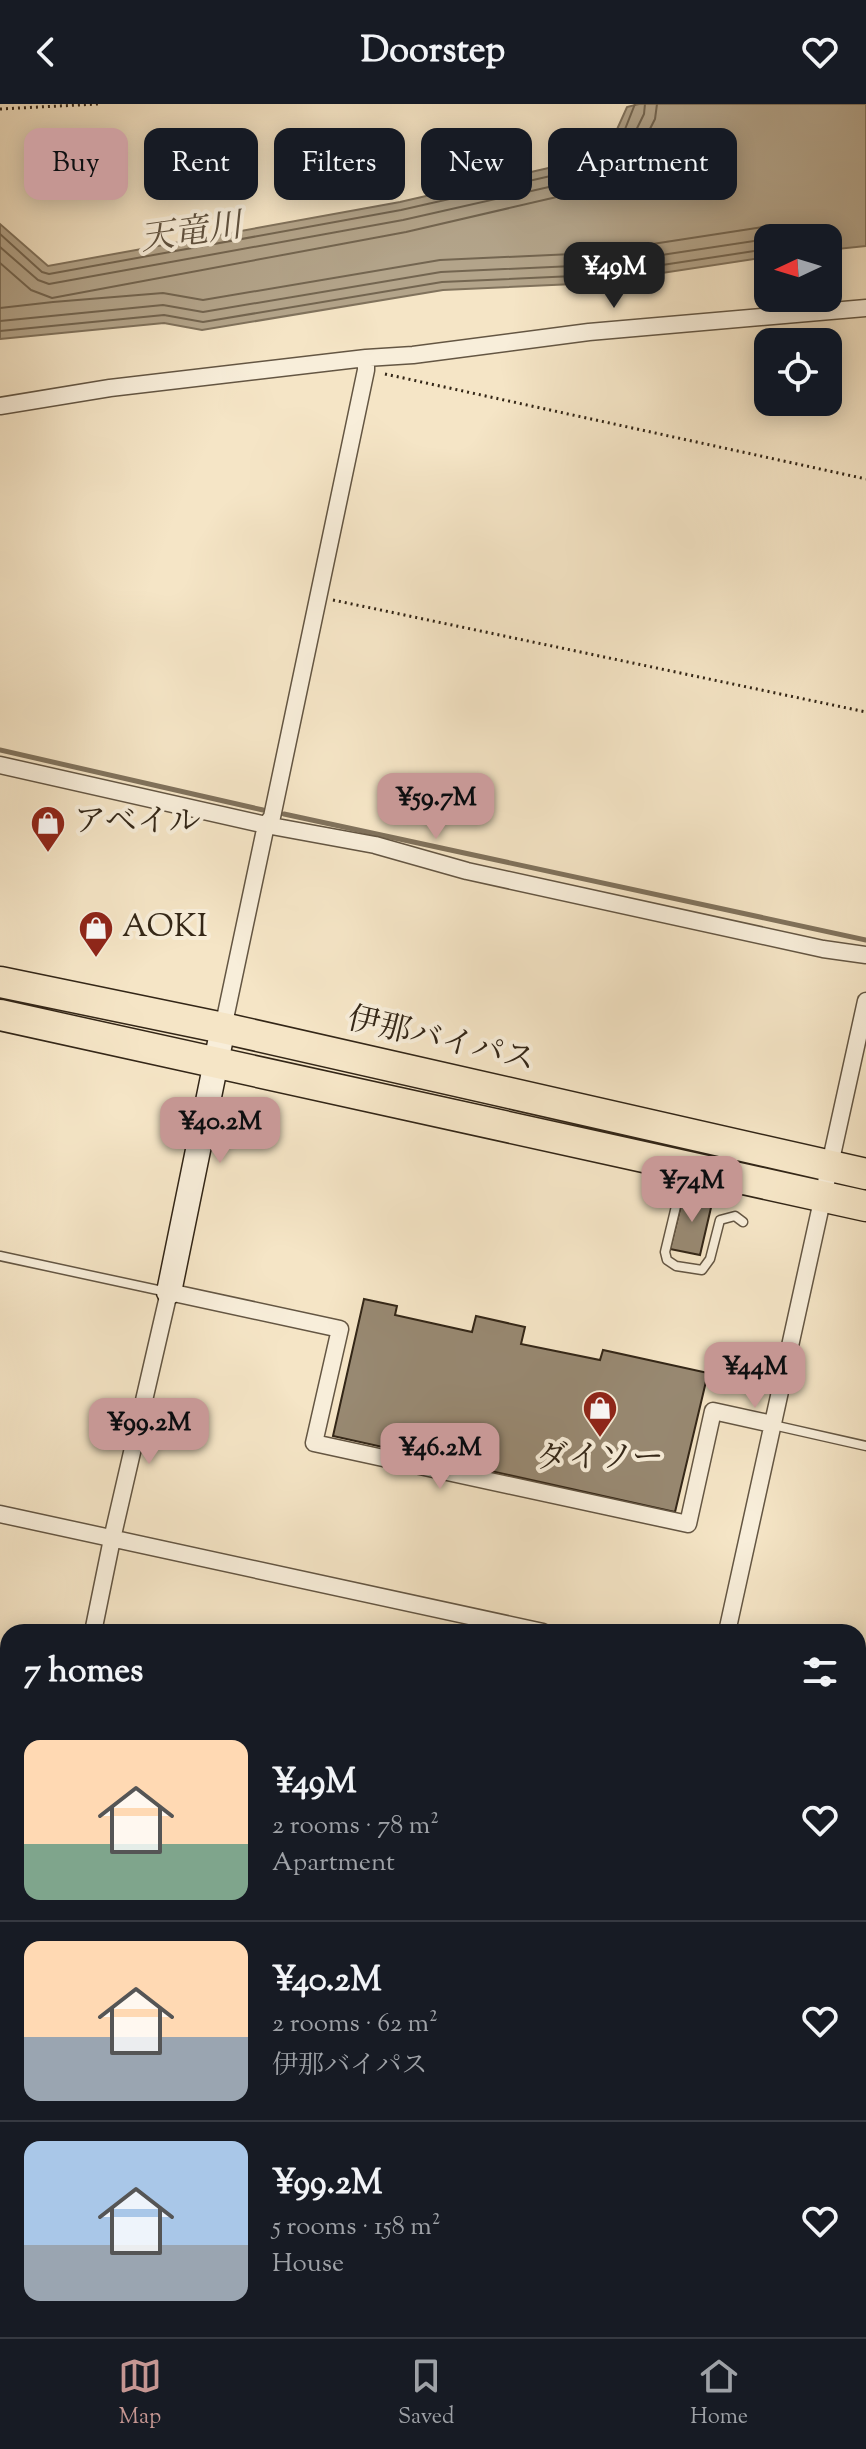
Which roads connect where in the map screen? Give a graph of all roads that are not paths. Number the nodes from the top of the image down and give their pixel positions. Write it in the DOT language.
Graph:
graph roads {
  1 [pos="866,308"];
  2 [pos="366,364"];
  3 [pos="0,406"];
  4 [pos="0,765"];
  5 [pos="266,825"];
  6 [pos="866,955"];
  7 [pos="0,982"];
  8 [pos="866,1001"];
  9 [pos="0,1015"];
  10 [pos="223,1028"];
  11 [pos="217,1063"];
  12 [pos="829,1166"];
  13 [pos="686,1167"];
  14 [pos="866,1174"];
  15 [pos="822,1197"];
  16 [pos="866,1206"];
  17 [pos="743,1222"];
  18 [pos="0,1256"];
  19 [pos="169,1292"];
  20 [pos="772,1424"];
  21 [pos="866,1446"];
  22 [pos="0,1514"];
  23 [pos="112,1539"];
  24 [pos="95,1624"];
  25 [pos="506,1624"];
  26 [pos="729,1624"];
  1 -- 2 [label="street"];
  2 -- 3 [label="street"];
  2 -- 5 [label="street"];
  4 -- 5 [label="street"];
  5 -- 6 [label="street"];
  5 -- 10 [label="street"];
  7 -- 10 [label="highway, 伊那バイパス"];
  8 -- 12 [label="street"];
  9 -- 11 [label="highway"];
  10 -- 11 [label="street"];
  10 -- 12 [label="highway, 伊那バイパス"];
  11 -- 13 [label="highway"];
  11 -- 19 [label="street"];
  12 -- 14 [label="highway, 伊那バイパス"];
  12 -- 15 [label="street"];
  13 -- 15 [label="highway"];
  13 -- 17 [label="lane"];
  15 -- 16 [label="highway"];
  15 -- 20 [label="street"];
  18 -- 19 [label="lane"];
  19 -- 20 [label="street"];
  19 -- 23 [label="street"];
  20 -- 21 [label="lane"];
  20 -- 26 [label="street"];
  22 -- 23 [label="street"];
  23 -- 24 [label="street"];
  23 -- 25 [label="street"];
}
